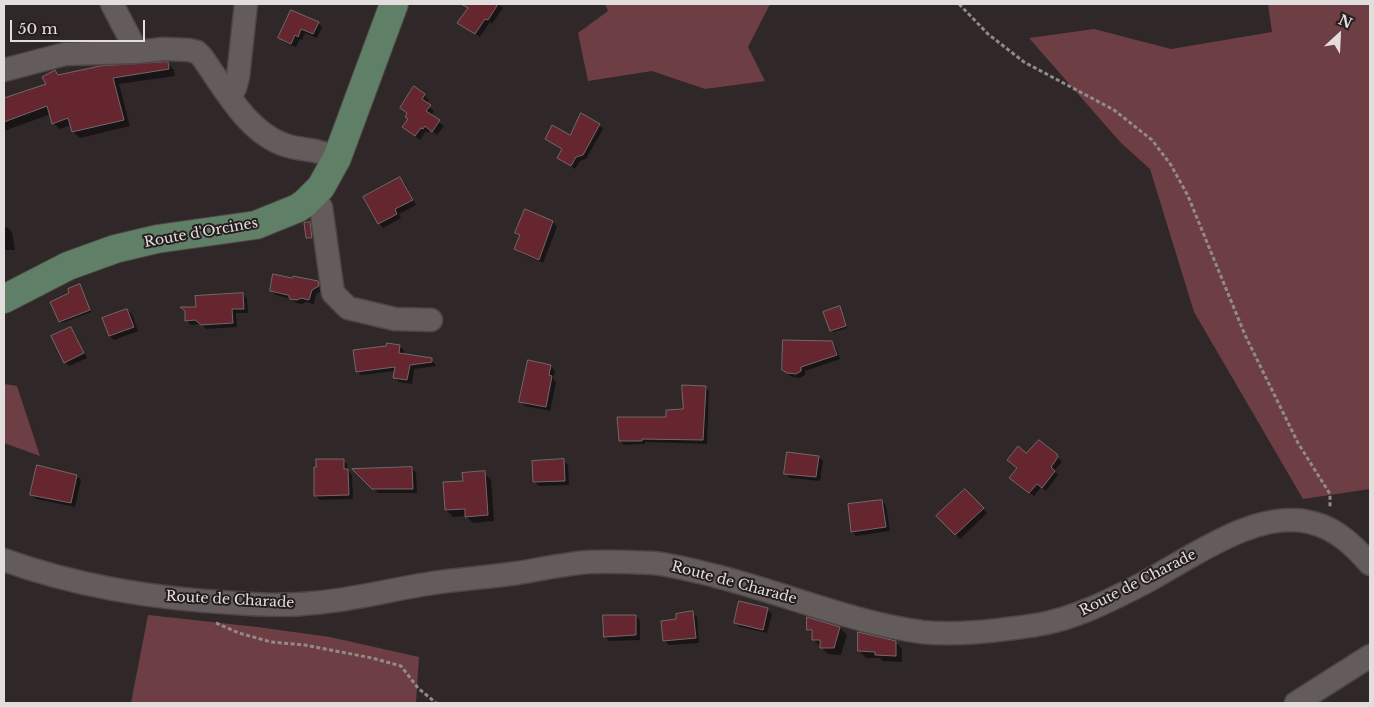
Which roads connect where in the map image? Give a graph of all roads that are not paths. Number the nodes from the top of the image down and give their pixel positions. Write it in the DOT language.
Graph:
graph roads {
  1 [pos="112,4"];
  2 [pos="246,4"];
  3 [pos="394,4"];
  4 [pos="136,52"];
  5 [pos="4,70"];
  6 [pos="230,97"];
  7 [pos="337,158"];
  8 [pos="313,196"];
  9 [pos="4,299"];
  10 [pos="431,320"];
  11 [pos="4,560"];
  12 [pos="1370,564"];
  13 [pos="1370,656"];
  14 [pos="1296,703"];
  1 -- 4 [label="street"];
  2 -- 6 [label="street"];
  3 -- 7 [label="main road, Route d'Orcines"];
  4 -- 5 [label="street"];
  4 -- 6 [label="street"];
  6 -- 7 [label="street"];
  7 -- 8 [label="main road, Route d'Orcines"];
  8 -- 9 [label="main road, Route d'Orcines"];
  8 -- 10 [label="street"];
  11 -- 12 [label="street, Route de Charade"];
  13 -- 14 [label="street"];
}
